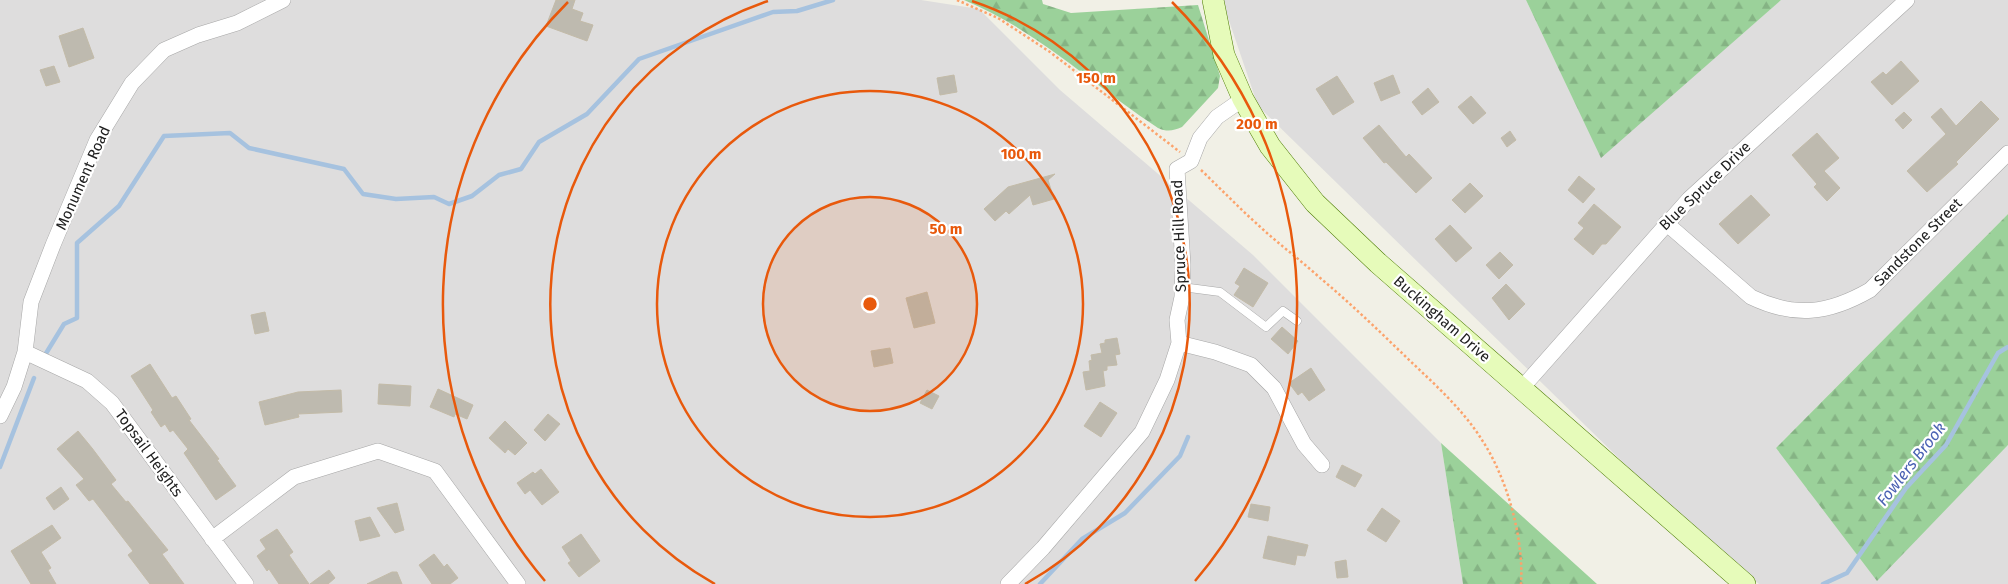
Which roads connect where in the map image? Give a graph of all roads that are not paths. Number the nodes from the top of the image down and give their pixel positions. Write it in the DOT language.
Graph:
graph roads {
  1 [pos="283,0"];
  2 [pos="1213,0"];
  3 [pos="1907,0"];
  4 [pos="1242,99"];
  5 [pos="2008,153"];
  6 [pos="1666,224"];
  7 [pos="1182,287"];
  8 [pos="1297,321"];
  9 [pos="1179,343"];
  10 [pos="25,352"];
  11 [pos="1521,389"];
  12 [pos="0,416"];
  13 [pos="1322,465"];
  14 [pos="212,540"];
  15 [pos="246,584"];
  16 [pos="518,584"];
  17 [pos="1008,584"];
  18 [pos="1745,584"];
  1 -- 10 [label="street, Monument Road"];
  2 -- 4 [label="street, Buckingham Drive"];
  3 -- 6 [label="street, Blue Spruce Drive"];
  4 -- 7 [label="street, Spruce Hill Road"];
  4 -- 11 [label="street, Buckingham Drive"];
  5 -- 6 [label="street, Sandstone Street"];
  6 -- 11 [label="street, Blue Spruce Drive"];
  7 -- 8 [label="lane"];
  7 -- 9 [label="street, Spruce Hill Road"];
  9 -- 13 [label="street"];
  9 -- 17 [label="street, Spruce Hill Road"];
  10 -- 12 [label="street, Monument Road"];
  10 -- 14 [label="street, Topsail Heights"];
  11 -- 18 [label="street, Buckingham Drive"];
  14 -- 15 [label="street, Topsail Heights"];
  14 -- 16 [label="street"];
}
